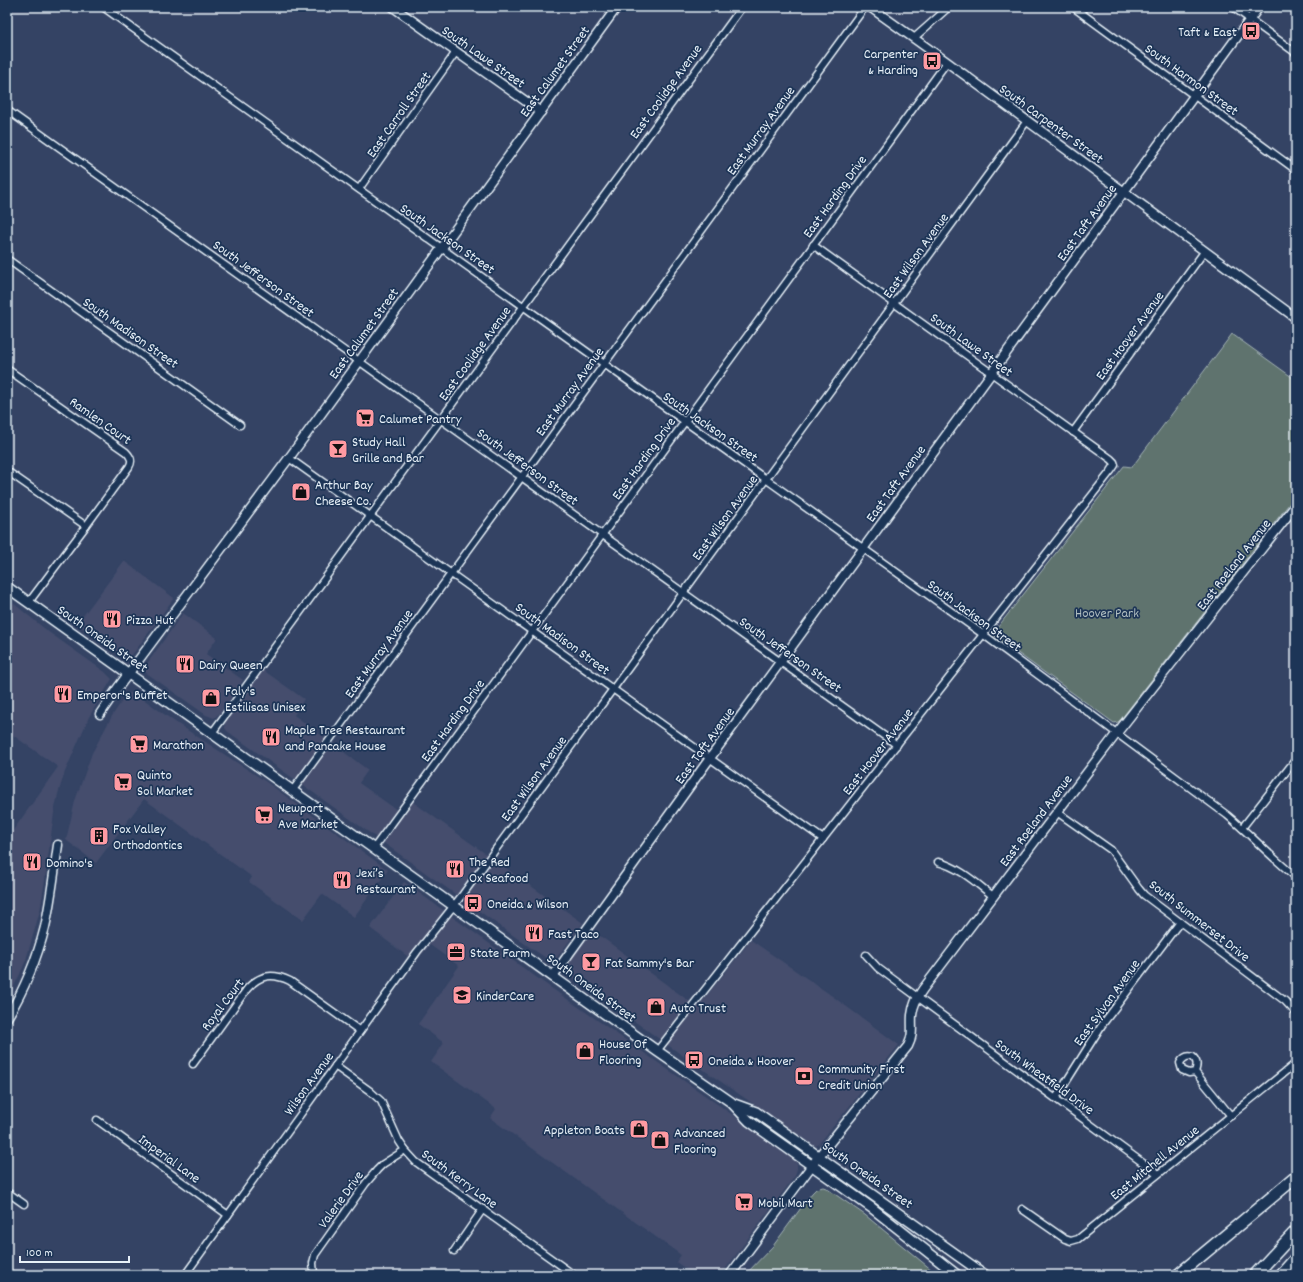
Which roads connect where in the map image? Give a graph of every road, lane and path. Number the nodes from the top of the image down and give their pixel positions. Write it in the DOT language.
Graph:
graph roads {
  1 [pos="103,7"];
  2 [pos="393,7"];
  3 [pos="618,7"];
  4 [pos="742,7"];
  5 [pos="865,7"];
  6 [pos="870,7"];
  7 [pos="949,7"];
  8 [pos="1074,7"];
  9 [pos="1233,7"];
  10 [pos="1259,7"];
  11 [pos="1250,19"];
  12 [pos="914,38"];
  13 [pos="456,52"];
  14 [pos="1296,53"];
  15 [pos="947,62"];
  16 [pos="1194,96"];
  17 [pos="7,110"];
  18 [pos="541,112"];
  19 [pos="1027,121"];
  20 [pos="1296,170"];
  21 [pos="359,189"];
  22 [pos="1124,192"];
  23 [pos="813,245"];
  24 [pos="441,248"];
  25 [pos="1204,252"];
  26 [pos="7,259"];
  27 [pos="894,304"];
  28 [pos="523,306"];
  29 [pos="1296,318"];
  30 [pos="358,361"];
  31 [pos="604,363"];
  32 [pos="7,368"];
  33 [pos="992,374"];
  34 [pos="440,418"];
  35 [pos="684,421"];
  36 [pos="240,425"];
  37 [pos="1073,432"];
  38 [pos="289,458"];
  39 [pos="1115,464"];
  40 [pos="7,471"];
  41 [pos="522,476"];
  42 [pos="766,480"];
  43 [pos="1296,505"];
  44 [pos="370,515"];
  45 [pos="86,526"];
  46 [pos="602,534"];
  47 [pos="863,549"];
  48 [pos="451,573"];
  49 [pos="7,587"];
  50 [pos="684,592"];
  51 [pos="29,602"];
  52 [pos="532,631"];
  53 [pos="984,636"];
  54 [pos="781,662"];
  55 [pos="129,673"];
  56 [pos="613,689"];
  57 [pos="100,714"];
  58 [pos="212,733"];
  59 [pos="1117,733"];
  60 [pos="897,745"];
  61 [pos="710,758"];
  62 [pos="1296,760"];
  63 [pos="293,790"];
  64 [pos="1058,812"];
  65 [pos="1242,828"];
  66 [pos="823,839"];
  67 [pos="58,845"];
  68 [pos="374,848"];
  69 [pos="938,862"];
  70 [pos="1296,877"];
  71 [pos="993,896"];
  72 [pos="453,905"];
  73 [pos="1180,922"];
  74 [pos="866,955"];
  75 [pos="553,976"];
  76 [pos="918,997"];
  77 [pos="1296,1012"];
  78 [pos="7,1018"];
  79 [pos="360,1031"];
  80 [pos="657,1051"];
  81 [pos="1296,1063"];
  82 [pos="193,1064"];
  83 [pos="335,1066"];
  84 [pos="1195,1072"];
  85 [pos="1056,1098"];
  86 [pos="1230,1116"];
  87 [pos="97,1120"];
  88 [pos="405,1150"];
  89 [pos="815,1161"];
  90 [pos="1158,1174"];
  91 [pos="1296,1177"];
  92 [pos="7,1192"];
  93 [pos="24,1204"];
  94 [pos="483,1209"];
  95 [pos="1022,1209"];
  96 [pos="228,1215"];
  97 [pos="1296,1231"];
  98 [pos="454,1251"];
  99 [pos="1296,1258"];
  100 [pos="184,1275"];
  101 [pos="314,1275"];
  102 [pos="574,1275"];
  103 [pos="730,1275"];
  104 [pos="957,1275"];
  105 [pos="985,1275"];
  106 [pos="1178,1275"];
  107 [pos="1254,1275"];
  108 [pos="1281,1275"];
  1 -- 21 [label="street, South Jackson Street"];
  2 -- 13 [label="street, South Lawe Street"];
  3 -- 18 [label="street, East Calumet Street"];
  4 -- 28 [label="street, East Coolidge Avenue"];
  5 -- 31 [label="street, East Murray Avenue"];
  6 -- 12 [label="street, South Carpenter Street"];
  7 -- 12 [label="street"];
  8 -- 16 [label="street, South Harmon Street"];
  9 -- 11 [label="street"];
  10 -- 11 [label="street, East Taft Avenue"];
  11 -- 14 [label="street"];
  11 -- 16 [label="street, East Taft Avenue"];
  12 -- 15 [label="street, South Carpenter Street"];
  13 -- 18 [label="street, South Lawe Street"];
  13 -- 21 [label="street, East Carroll Street"];
  15 -- 19 [label="street, South Carpenter Street"];
  15 -- 23 [label="street, East Harding Drive"];
  16 -- 20 [label="street, South Harmon Street"];
  16 -- 22 [label="street, East Taft Avenue"];
  17 -- 30 [label="street, South Jefferson Street"];
  18 -- 24 [label="street, East Calumet Street"];
  19 -- 22 [label="street, South Carpenter Street"];
  19 -- 27 [label="street, East Wilson Avenue"];
  21 -- 24 [label="street, South Jackson Street"];
  22 -- 25 [label="street, South Carpenter Street"];
  22 -- 33 [label="street, East Taft Avenue"];
  23 -- 27 [label="street, South Lawe Street"];
  23 -- 35 [label="street, East Harding Drive"];
  24 -- 28 [label="street, South Jackson Street"];
  24 -- 30 [label="street, East Calumet Street"];
  25 -- 29 [label="street, South Carpenter Street"];
  25 -- 37 [label="street, East Hoover Avenue"];
  26 -- 36 [label="street, South Madison Street"];
  27 -- 33 [label="street, South Lawe Street"];
  27 -- 42 [label="street, East Wilson Avenue"];
  28 -- 31 [label="street, South Jackson Street"];
  28 -- 34 [label="street, East Coolidge Avenue"];
  30 -- 34 [label="street, South Jefferson Street"];
  30 -- 38 [label="street, East Calumet Street"];
  31 -- 35 [label="street, South Jackson Street"];
  31 -- 41 [label="street, East Murray Avenue"];
  32 -- 45 [label="street, Ramlen Court"];
  33 -- 37 [label="street, South Lawe Street"];
  33 -- 47 [label="street, East Taft Avenue"];
  34 -- 41 [label="street, South Jefferson Street"];
  34 -- 44 [label="street, East Coolidge Avenue"];
  35 -- 42 [label="street, South Jackson Street"];
  35 -- 46 [label="street, East Harding Drive"];
  37 -- 39 [label="street, South Lawe Street"];
  38 -- 44 [label="street, South Madison Street"];
  38 -- 55 [label="street, East Calumet Street"];
  39 -- 53 [label="street, East Hoover Avenue"];
  40 -- 45 [label="street"];
  41 -- 46 [label="street, South Jefferson Street"];
  41 -- 48 [label="street, East Murray Avenue"];
  42 -- 47 [label="street, South Jackson Street"];
  42 -- 50 [label="street, East Wilson Avenue"];
  43 -- 59 [label="street, East Roeland Avenue"];
  44 -- 48 [label="street, South Madison Street"];
  44 -- 58 [label="street, East Coolidge Avenue"];
  45 -- 51 [label="street, Ramlen Court"];
  46 -- 50 [label="street, South Jefferson Street"];
  46 -- 52 [label="street, East Harding Drive"];
  47 -- 53 [label="street, South Jackson Street"];
  47 -- 54 [label="street, East Taft Avenue"];
  48 -- 52 [label="street, South Madison Street"];
  48 -- 63 [label="street, East Murray Avenue"];
  49 -- 51 [label="main road, South Oneida Street"];
  50 -- 54 [label="street, South Jefferson Street"];
  50 -- 56 [label="street, East Wilson Avenue"];
  51 -- 55 [label="main road, South Oneida Street"];
  52 -- 56 [label="street, South Madison Street"];
  52 -- 68 [label="street, East Harding Drive"];
  53 -- 59 [label="street, South Jackson Street"];
  53 -- 60 [label="street, East Hoover Avenue"];
  54 -- 60 [label="street, South Jefferson Street"];
  54 -- 61 [label="street, East Taft Avenue"];
  55 -- 57 [label="street, East Calumet Street"];
  55 -- 58 [label="main road, South Oneida Street"];
  56 -- 61 [label="street, South Madison Street"];
  56 -- 72 [label="street, East Wilson Avenue"];
  58 -- 63 [label="main road, South Oneida Street"];
  59 -- 64 [label="street, East Roeland Avenue"];
  59 -- 65 [label="street, South Jackson Street"];
  60 -- 66 [label="street, East Hoover Avenue"];
  61 -- 66 [label="street, South Madison Street"];
  61 -- 75 [label="street, East Taft Avenue"];
  62 -- 65 [label="street"];
  63 -- 68 [label="main road, South Oneida Street"];
  64 -- 71 [label="street, East Roeland Avenue"];
  64 -- 73 [label="street, South Summerset Drive"];
  65 -- 70 [label="street, South Jackson Street"];
  66 -- 80 [label="street, East Hoover Avenue"];
  67 -- 78 [label="street"];
  68 -- 72 [label="main road, South Oneida Street"];
  69 -- 71 [label="street"];
  71 -- 76 [label="street, East Roeland Avenue"];
  72 -- 75 [label="main road, South Oneida Street"];
  72 -- 79 [label="street, Wilson Avenue"];
  73 -- 77 [label="street, South Summerset Drive"];
  73 -- 85 [label="street, East Sylvan Avenue"];
  74 -- 76 [label="street, South Wheatfield Drive"];
  75 -- 80 [label="main road, South Oneida Street"];
  76 -- 85 [label="street, South Wheatfield Drive"];
  76 -- 89 [label="street, East Roeland Avenue"];
  79 -- 82 [label="street, Royal Court"];
  79 -- 83 [label="street, Wilson Avenue"];
  80 -- 89 [label="main road, South Oneida Street"];
  81 -- 86 [label="street, East Mitchell Avenue"];
  83 -- 88 [label="street, South Kerry Lane"];
  83 -- 96 [label="street, Wilson Avenue"];
  84 -- 86 [label="street"];
  85 -- 90 [label="street, South Wheatfield Drive"];
  86 -- 90 [label="street, East Mitchell Avenue"];
  87 -- 96 [label="street, Imperial Lane"];
  88 -- 94 [label="street, South Kerry Lane"];
  88 -- 101 [label="street, Valerie Drive"];
  89 -- 103 [label="street, East Roeland Avenue"];
  89 -- 104 [label="main road, South Oneida Street"];
  89 -- 105 [label="main road, South Oneida Street"];
  90 -- 95 [label="street, East Mitchell Avenue"];
  91 -- 106 [label="highway"];
  92 -- 93 [label="street"];
  94 -- 98 [label="street"];
  94 -- 102 [label="street, South Kerry Lane"];
  96 -- 100 [label="street, Wilson Avenue"];
  97 -- 107 [label="highway"];
  99 -- 108 [label="highway"];
}
